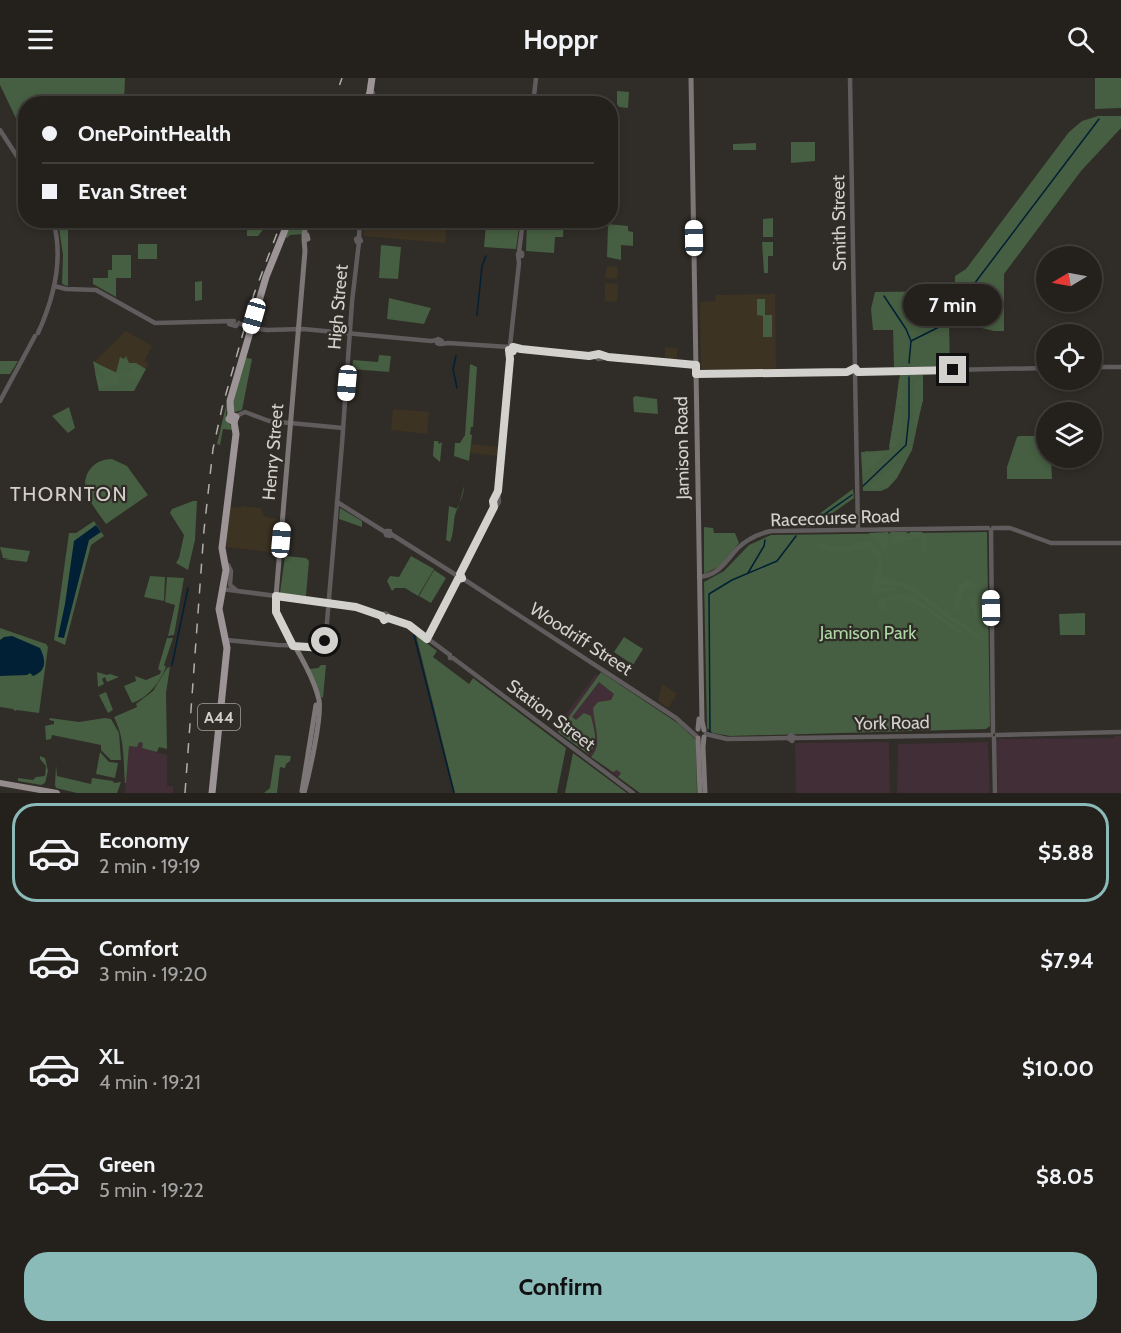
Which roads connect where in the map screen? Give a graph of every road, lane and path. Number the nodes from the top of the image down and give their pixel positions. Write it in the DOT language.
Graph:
graph roads {
  1 [pos="373,78"];
  2 [pos="536,78"];
  3 [pos="691,78"];
  4 [pos="850,78"];
  5 [pos="369,96"];
  6 [pos="373,96"];
  7 [pos="534,96"];
  8 [pos="0,130"];
  9 [pos="18,158"];
  10 [pos="54,228"];
  11 [pos="286,228"];
  12 [pos="307,228"];
  13 [pos="359,228"];
  14 [pos="522,228"];
  15 [pos="57,273"];
  16 [pos="54,286"];
  17 [pos="62,288"];
  18 [pos="299,329"];
  19 [pos="350,333"];
  20 [pos="511,348"];
  21 [pos="696,365"];
  22 [pos="1102,367"];
  23 [pos="1121,367"];
  24 [pos="1036,368"];
  25 [pos="855,371"];
  26 [pos="696,374"];
  27 [pos="12,380"];
  28 [pos="0,401"];
  29 [pos="0,406"];
  30 [pos="233,417"];
  31 [pos="291,423"];
  32 [pos="343,428"];
  33 [pos="337,502"];
  34 [pos="990,529"];
  35 [pos="858,530"];
  36 [pos="1121,543"];
  37 [pos="223,544"];
  38 [pos="228,565"];
  39 [pos="459,576"];
  40 [pos="699,577"];
  41 [pos="224,589"];
  42 [pos="238,591"];
  43 [pos="276,596"];
  44 [pos="328,603"];
  45 [pos="427,639"];
  46 [pos="228,640"];
  47 [pos="293,646"];
  48 [pos="1121,732"];
  49 [pos="700,734"];
  50 [pos="994,735"];
  51 [pos="0,784"];
  52 [pos="35,793"];
  53 [pos="57,793"];
  54 [pos="213,793"];
  55 [pos="303,793"];
  56 [pos="633,793"];
  57 [pos="700,793"];
  58 [pos="705,793"];
  59 [pos="995,793"];
  1 -- 5 [label="highway"];
  1 -- 6 [label="highway"];
  2 -- 7 [label="street"];
  3 -- 21 [label="main road, Jamison Road"];
  4 -- 25 [label="street, Smith Street"];
  8 -- 9 [label="street"];
  10 -- 15 [label="street"];
  11 -- 30 [label="highway, A44"];
  12 -- 18 [label="main road, Henry Street"];
  13 -- 19 [label="street, High Street"];
  14 -- 20 [label="street"];
  15 -- 16 [label="street"];
  15 -- 17 [label="street"];
  16 -- 17 [label="street"];
  16 -- 27 [label="street"];
  17 -- 18 [label="street, bridge"];
  18 -- 19 [label="street"];
  18 -- 31 [label="main road, Henry Street"];
  19 -- 20 [label="street"];
  19 -- 32 [label="street, High Street"];
  20 -- 21 [label="street"];
  20 -- 39 [label="street"];
  21 -- 26 [label="main road, Jamison Road"];
  22 -- 23 [label="street"];
  24 -- 25 [label="street"];
  25 -- 26 [label="street"];
  25 -- 35 [label="street, Smith Street"];
  26 -- 40 [label="main road, Jamison Road"];
  27 -- 28 [label="street"];
  27 -- 29 [label="street"];
  30 -- 31 [label="street"];
  30 -- 37 [label="highway, A44"];
  31 -- 32 [label="street"];
  31 -- 43 [label="main road, Henry Street"];
  32 -- 33 [label="street, High Street"];
  33 -- 39 [label="street, Woodriff Street"];
  33 -- 44 [label="street, High Street"];
  34 -- 35 [label="street, Racecourse Road"];
  34 -- 36 [label="street, Racecourse Road"];
  34 -- 50 [label="street"];
  35 -- 40 [label="street, Racecourse Road"];
  37 -- 38 [label="highway, A44"];
  37 -- 41 [label="highway, A44"];
  38 -- 41 [label="highway, A44"];
  38 -- 42 [label="street"];
  39 -- 45 [label="street"];
  39 -- 49 [label="street, Woodriff Street"];
  40 -- 49 [label="main road, Jamison Road"];
  41 -- 42 [label="street"];
  41 -- 46 [label="highway, A44"];
  42 -- 43 [label="street"];
  43 -- 44 [label="street"];
  43 -- 47 [label="main road, Henry Street"];
  44 -- 45 [label="street, Station Street"];
  44 -- 47 [label="street, High Street"];
  45 -- 56 [label="street, Station Street"];
  46 -- 47 [label="street"];
  46 -- 54 [label="highway, A44"];
  47 -- 55 [label="main road, Henry Street"];
  48 -- 50 [label="street, York Road"];
  49 -- 50 [label="street, York Road"];
  49 -- 57 [label="main road, Jamison Road"];
  49 -- 58 [label="main road, Jamison Road"];
  50 -- 59 [label="street"];
  51 -- 52 [label="main road"];
  51 -- 53 [label="main road"];
}
